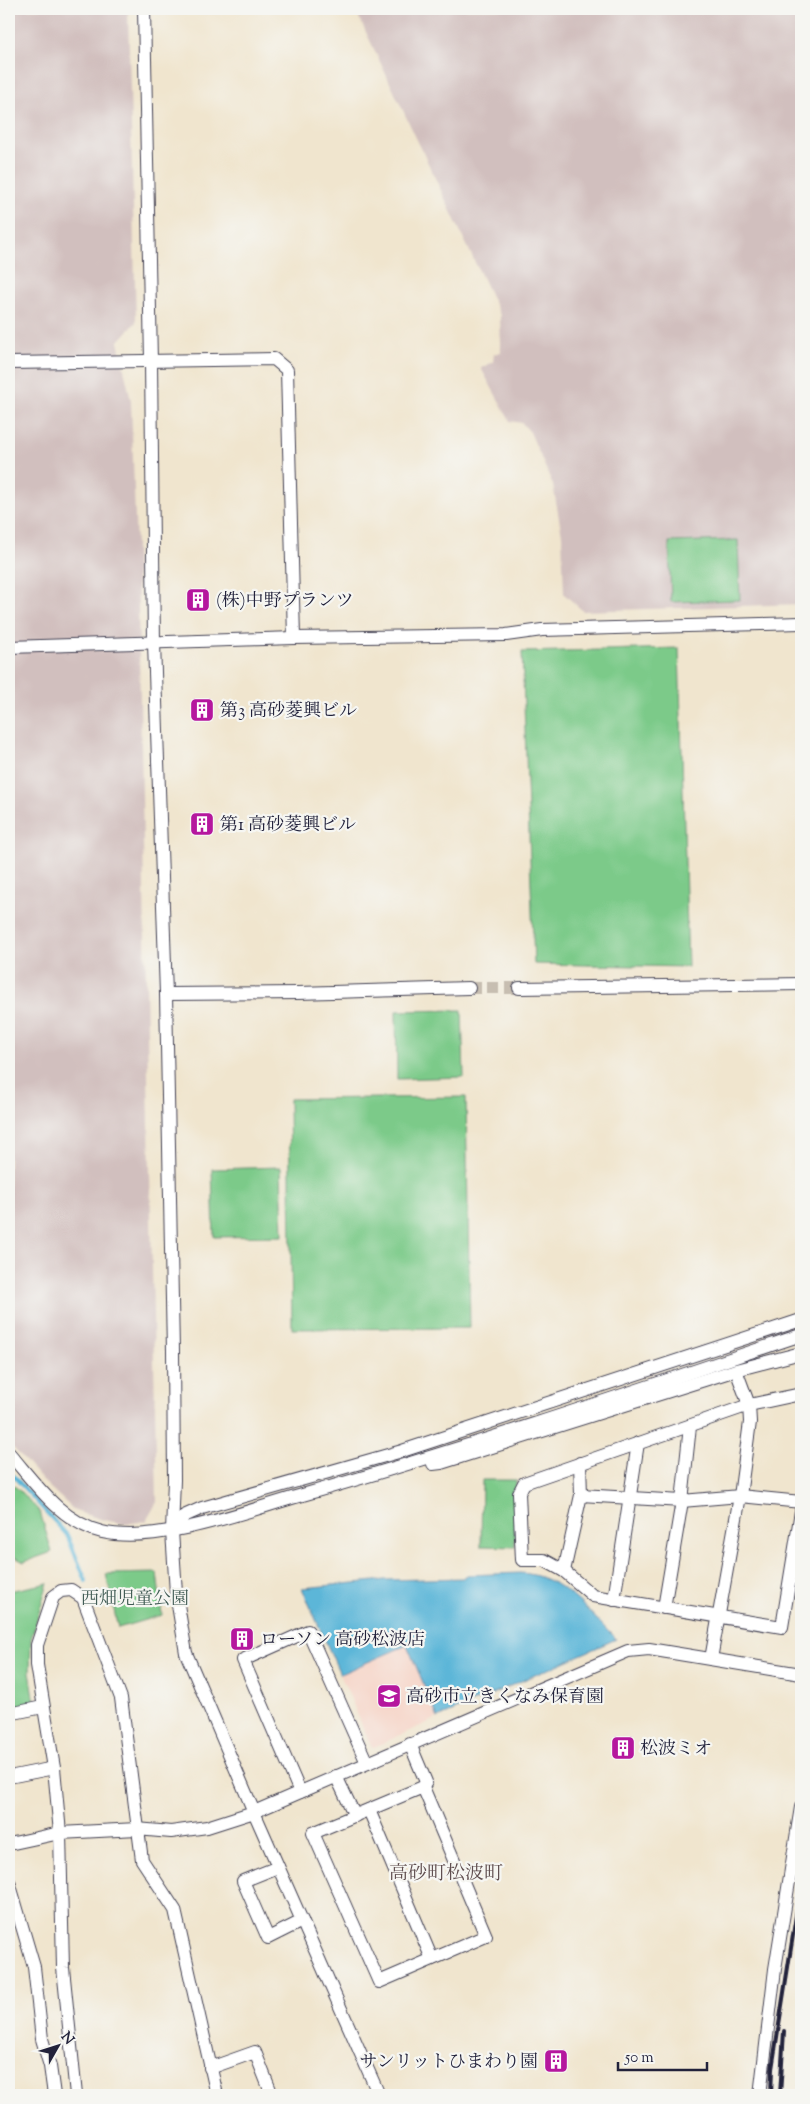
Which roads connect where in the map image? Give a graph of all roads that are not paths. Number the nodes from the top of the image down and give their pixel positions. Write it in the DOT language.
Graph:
graph roads {
  1 [pos="144,9"];
  2 [pos="151,361"];
  3 [pos="9,363"];
  4 [pos="801,623"];
  5 [pos="294,638"];
  6 [pos="154,643"];
  7 [pos="9,647"];
  8 [pos="801,984"];
  9 [pos="469,988"];
  10 [pos="519,988"];
  11 [pos="166,994"];
  12 [pos="801,1320"];
  13 [pos="801,1335"];
  14 [pos="801,1353"];
  15 [pos="736,1370"];
  16 [pos="801,1394"];
  17 [pos="748,1405"];
  18 [pos="690,1426"];
  19 [pos="638,1442"];
  20 [pos="9,1453"];
  21 [pos="580,1463"];
  22 [pos="410,1464"];
  23 [pos="581,1495"];
  24 [pos="740,1496"];
  25 [pos="631,1498"];
  26 [pos="682,1501"];
  27 [pos="801,1502"];
  28 [pos="801,1510"];
  29 [pos="172,1531"];
  30 [pos="564,1571"];
  31 [pos="614,1600"];
  32 [pos="664,1608"];
  33 [pos="718,1617"];
  34 [pos="711,1659"];
  35 [pos="801,1674"];
  36 [pos="43,1707"];
  37 [pos="9,1714"];
  38 [pos="410,1744"];
  39 [pos="367,1763"];
  40 [pos="54,1768"];
  41 [pos="336,1776"];
  42 [pos="9,1777"];
  43 [pos="423,1787"];
  44 [pos="300,1792"];
  45 [pos="801,1807"];
  46 [pos="369,1810"];
  47 [pos="254,1812"];
  48 [pos="355,1816"];
  49 [pos="137,1830"];
  50 [pos="60,1833"];
  51 [pos="9,1844"];
  52 [pos="278,1867"];
  53 [pos="9,1882"];
  54 [pos="302,1921"];
  55 [pos="432,1959"];
  56 [pos="72,2062"];
  57 [pos="50,2066"];
  58 [pos="210,2068"];
  59 [pos="54,2095"];
  60 [pos="76,2095"];
  61 [pos="216,2095"];
  62 [pos="272,2095"];
  63 [pos="379,2095"];
  64 [pos="760,2095"];
  1 -- 2 [label="street"];
  2 -- 3 [label="street"];
  2 -- 5 [label="street"];
  2 -- 6 [label="street"];
  4 -- 5 [label="street"];
  5 -- 6 [label="street"];
  6 -- 7 [label="street"];
  6 -- 11 [label="street"];
  8 -- 10 [label="street"];
  9 -- 11 [label="street"];
  11 -- 29 [label="street"];
  12 -- 29 [label="street"];
  13 -- 22 [label="street"];
  14 -- 15 [label="street"];
  15 -- 17 [label="street"];
  15 -- 22 [label="street"];
  16 -- 17 [label="street"];
  17 -- 18 [label="street"];
  17 -- 24 [label="street"];
  18 -- 19 [label="street"];
  18 -- 26 [label="street"];
  19 -- 21 [label="street"];
  19 -- 25 [label="street"];
  20 -- 29 [label="street"];
  21 -- 23 [label="street"];
  21 -- 30 [label="street"];
  22 -- 29 [label="street"];
  23 -- 25 [label="street"];
  23 -- 30 [label="street"];
  24 -- 26 [label="street"];
  24 -- 27 [label="street"];
  24 -- 33 [label="street"];
  25 -- 26 [label="street"];
  25 -- 31 [label="street"];
  26 -- 32 [label="street"];
  28 -- 33 [label="street"];
  29 -- 47 [label="street"];
  30 -- 31 [label="street"];
  31 -- 32 [label="street"];
  32 -- 33 [label="street"];
  33 -- 34 [label="street"];
  34 -- 35 [label="street"];
  34 -- 38 [label="street"];
  36 -- 37 [label="street"];
  36 -- 40 [label="street"];
  36 -- 49 [label="street"];
  38 -- 39 [label="street"];
  38 -- 43 [label="street"];
  39 -- 41 [label="street"];
  39 -- 44 [label="street"];
  40 -- 42 [label="street"];
  40 -- 50 [label="street"];
  41 -- 44 [label="street"];
  41 -- 48 [label="street"];
  43 -- 46 [label="street"];
  43 -- 55 [label="street"];
  44 -- 47 [label="street"];
  45 -- 64 [label="street"];
  46 -- 48 [label="street"];
  46 -- 55 [label="street"];
  47 -- 49 [label="street"];
  47 -- 52 [label="street"];
  48 -- 55 [label="street"];
  49 -- 50 [label="street"];
  49 -- 58 [label="street"];
  50 -- 51 [label="street"];
  50 -- 56 [label="street"];
  52 -- 54 [label="street"];
  52 -- 54 [label="street"];
  53 -- 57 [label="street"];
  54 -- 63 [label="street"];
  56 -- 57 [label="street"];
  56 -- 60 [label="street"];
  57 -- 59 [label="street"];
  58 -- 61 [label="street"];
  58 -- 62 [label="street"];
}
